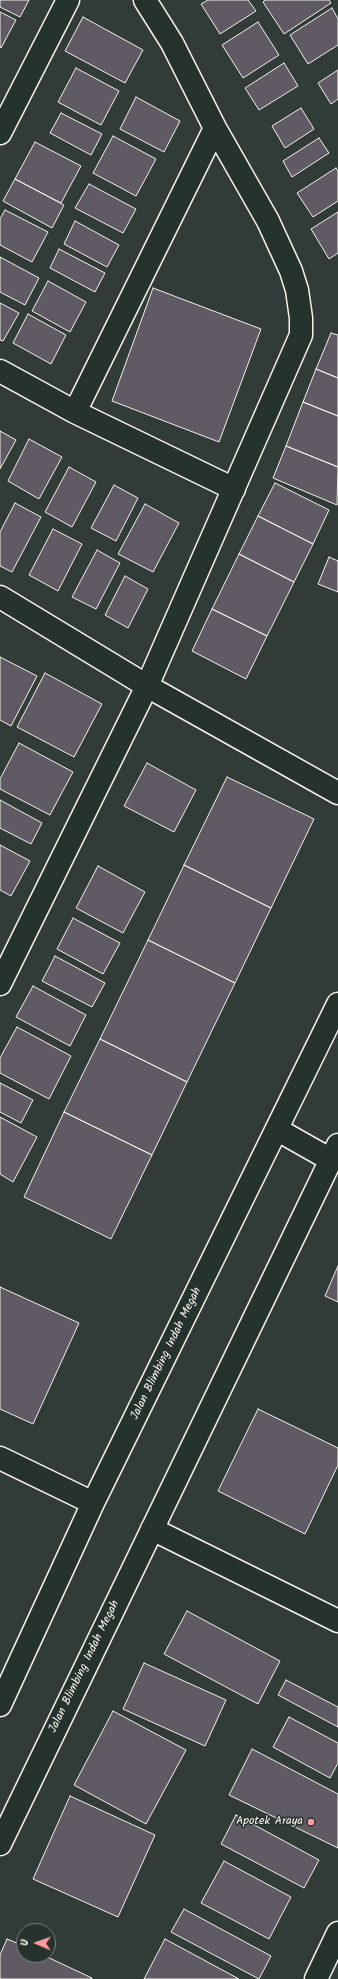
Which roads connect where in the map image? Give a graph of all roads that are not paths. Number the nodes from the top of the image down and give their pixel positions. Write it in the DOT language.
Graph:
graph roads {
  1 [pos="68,0"];
  2 [pos="145,0"];
  3 [pos="215,128"];
  4 [pos="0,133"];
  5 [pos="0,371"];
  6 [pos="75,412"];
  7 [pos="234,489"];
  8 [pos="0,597"];
  9 [pos="147,686"];
  10 [pos="338,793"];
  11 [pos="0,984"];
  12 [pos="338,1004"];
  13 [pos="278,1130"];
  14 [pos="334,1152"];
  15 [pos="0,1458"];
  16 [pos="94,1503"];
  17 [pos="152,1529"];
  18 [pos="338,1621"];
  19 [pos="0,1705"];
  20 [pos="0,1844"];
  21 [pos="338,1933"];
  22 [pos="316,1979"];
  1 -- 4 [label="street"];
  2 -- 3 [label="street"];
  3 -- 6 [label="street"];
  3 -- 7 [label="street"];
  5 -- 6 [label="street"];
  6 -- 7 [label="street"];
  7 -- 9 [label="street"];
  8 -- 9 [label="street"];
  9 -- 10 [label="street"];
  9 -- 11 [label="street"];
  12 -- 13 [label="street, Jalan Blimbing Indah Megah"];
  13 -- 14 [label="street"];
  13 -- 16 [label="street, Jalan Blimbing Indah Megah"];
  14 -- 17 [label="street, Jalan Blimbing Indah Megah"];
  15 -- 16 [label="street"];
  16 -- 19 [label="street, Jalan Blimbing Indah Megah"];
  17 -- 18 [label="street"];
  17 -- 20 [label="street, Jalan Blimbing Indah Megah"];
  21 -- 22 [label="street"];
}
